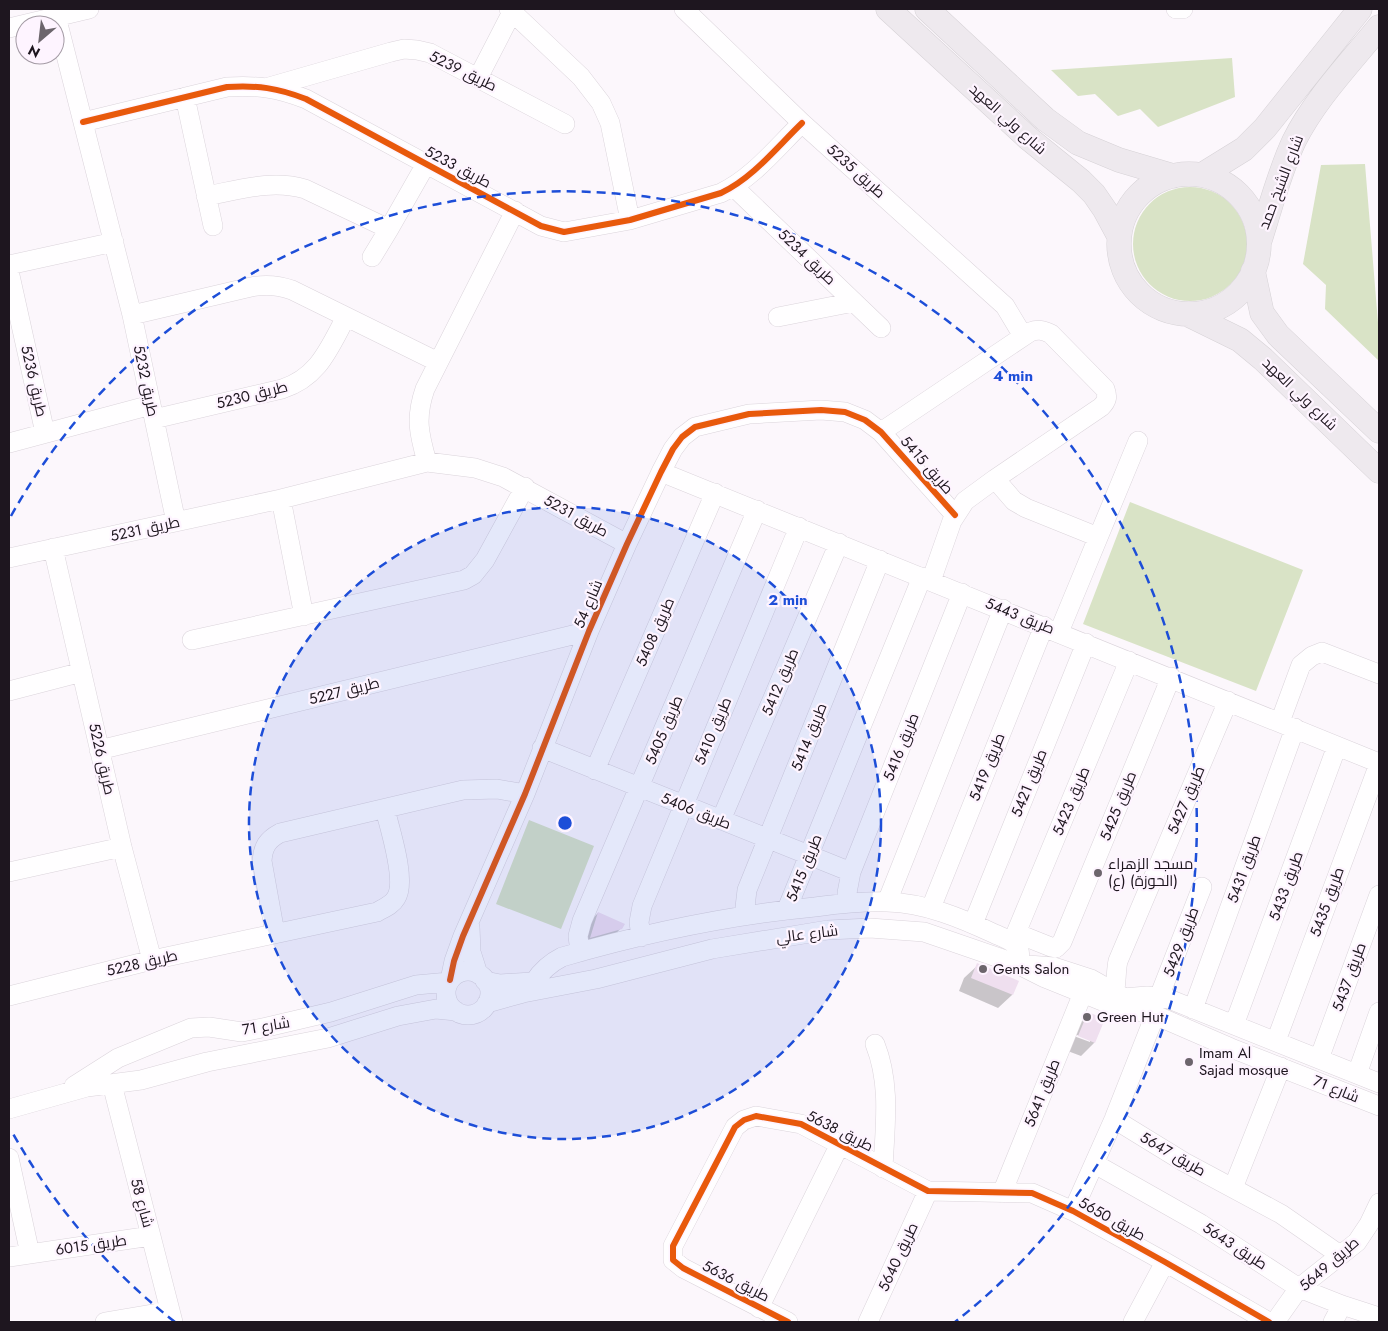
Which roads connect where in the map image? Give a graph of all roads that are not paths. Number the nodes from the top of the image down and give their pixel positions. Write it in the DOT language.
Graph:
graph roads {
  1 [pos="89,9"];
  2 [pos="684,9"];
  3 [pos="888,9"];
  4 [pos="927,9"];
  5 [pos="1176,9"];
  6 [pos="1183,9"];
  7 [pos="1360,9"];
  8 [pos="511,10"];
  9 [pos="61,15"];
  10 [pos="1379,26"];
  11 [pos="65,51"];
  12 [pos="478,78"];
  13 [pos="268,87"];
  14 [pos="185,97"];
  15 [pos="83,122"];
  16 [pos="802,123"];
  17 [pos="565,124"];
  18 [pos="426,164"];
  19 [pos="1202,175"];
  20 [pos="1173,176"];
  21 [pos="734,187"];
  22 [pos="206,196"];
  23 [pos="515,211"];
  24 [pos="630,220"];
  25 [pos="213,226"];
  26 [pos="389,229"];
  27 [pos="1119,236"];
  28 [pos="114,242"];
  29 [pos="1259,243"];
  30 [pos="372,257"];
  31 [pos="9,265"];
  32 [pos="9,271"];
  33 [pos="1253,271"];
  34 [pos="854,302"];
  35 [pos="1187,314"];
  36 [pos="132,315"];
  37 [pos="346,317"];
  38 [pos="778,317"];
  39 [pos="881,328"];
  40 [pos="1024,336"];
  41 [pos="438,362"];
  42 [pos="152,412"];
  43 [pos="1379,431"];
  44 [pos="881,432"];
  45 [pos="46,433"];
  46 [pos="1138,441"];
  47 [pos="9,443"];
  48 [pos="427,462"];
  49 [pos="1379,471"];
  50 [pos="661,472"];
  51 [pos="995,479"];
  52 [pos="525,488"];
  53 [pos="715,493"];
  54 [pos="281,499"];
  55 [pos="757,510"];
  56 [pos="954,516"];
  57 [pos="176,522"];
  58 [pos="799,527"];
  59 [pos="1098,537"];
  60 [pos="839,543"];
  61 [pos="627,544"];
  62 [pos="54,548"];
  63 [pos="9,558"];
  64 [pos="880,560"];
  65 [pos="927,579"];
  66 [pos="962,593"];
  67 [pos="1003,609"];
  68 [pos="304,616"];
  69 [pos="1051,629"];
  70 [pos="590,631"];
  71 [pos="192,640"];
  72 [pos="1086,643"];
  73 [pos="1129,660"];
  74 [pos="82,672"];
  75 [pos="1379,674"];
  76 [pos="1171,677"];
  77 [pos="9,691"];
  78 [pos="1228,701"];
  79 [pos="1288,725"];
  80 [pos="1337,746"];
  81 [pos="542,748"];
  82 [pos="99,750"];
  83 [pos="1379,763"];
  84 [pos="594,770"];
  85 [pos="640,788"];
  86 [pos="525,794"];
  87 [pos="682,805"];
  88 [pos="385,809"];
  89 [pos="721,820"];
  90 [pos="767,839"];
  91 [pos="122,847"];
  92 [pos="808,856"];
  93 [pos="9,872"];
  94 [pos="851,872"];
  95 [pos="1202,887"];
  96 [pos="1379,895"];
  97 [pos="887,902"];
  98 [pos="848,903"];
  99 [pos="931,908"];
  100 [pos="787,909"];
  101 [pos="744,916"];
  102 [pos="470,920"];
  103 [pos="973,924"];
  104 [pos="275,933"];
  105 [pos="641,937"];
  106 [pos="1015,938"];
  107 [pos="580,952"];
  108 [pos="1121,954"];
  109 [pos="152,960"];
  110 [pos="1017,964"];
  111 [pos="482,978"];
  112 [pos="596,979"];
  113 [pos="450,981"];
  114 [pos="534,982"];
  115 [pos="1087,986"];
  116 [pos="9,996"];
  117 [pos="1115,998"];
  118 [pos="487,1003"];
  119 [pos="1157,1006"];
  120 [pos="1196,1010"];
  121 [pos="456,1011"];
  122 [pos="1379,1012"];
  123 [pos="1234,1025"];
  124 [pos="1179,1026"];
  125 [pos="1276,1041"];
  126 [pos="875,1044"];
  127 [pos="1319,1059"];
  128 [pos="1281,1067"];
  129 [pos="1357,1074"];
  130 [pos="112,1084"];
  131 [pos="1379,1084"];
  132 [pos="63,1093"];
  133 [pos="1379,1106"];
  134 [pos="9,1108"];
  135 [pos="1114,1119"];
  136 [pos="840,1144"];
  137 [pos="9,1158"];
  138 [pos="1095,1164"];
  139 [pos="883,1168"];
  140 [pos="1233,1188"];
  141 [pos="928,1191"];
  142 [pos="1002,1193"];
  143 [pos="1379,1203"];
  144 [pos="1073,1211"];
  145 [pos="151,1236"];
  146 [pos="30,1254"];
  147 [pos="1340,1255"];
  148 [pos="9,1257"];
  149 [pos="673,1260"];
  150 [pos="1165,1262"];
  151 [pos="1299,1288"];
  152 [pos="1342,1305"];
  153 [pos="759,1308"];
  154 [pos="171,1317"];
  155 [pos="1379,1317"];
  156 [pos="105,1322"];
  157 [pos="788,1322"];
  158 [pos="868,1322"];
  159 [pos="1133,1322"];
  160 [pos="1269,1322"];
  161 [pos="1275,1322"];
  162 [pos="1333,1322"];
  1 -- 9 [label="street"];
  2 -- 16 [label="street, طريق 5235"];
  3 -- 27 [label="main road, شارع ولي العهد"];
  4 -- 20 [label="main road, شارع ولي العهد"];
  5 -- 6 [label="street"];
  7 -- 19 [label="main road, شارع الشيخ حمد"];
  8 -- 12 [label="street"];
  8 -- 24 [label="street"];
  10 -- 29 [label="main road, شارع الشيخ حمد"];
  11 -- 15 [label="street, طريق 5232"];
  12 -- 13 [label="street, طريق 5239"];
  12 -- 17 [label="street, طريق 5239"];
  13 -- 14 [label="street, طريق 5233"];
  13 -- 18 [label="street, طريق 5233"];
  14 -- 15 [label="street, طريق 5233"];
  14 -- 22 [label="street"];
  15 -- 28 [label="street, طريق 5232"];
  16 -- 21 [label="street, طريق 5233"];
  16 -- 40 [label="street, طريق 5235"];
  18 -- 23 [label="street, طريق 5233"];
  18 -- 26 [label="street, طريق 5233"];
  19 -- 20 [label="main road"];
  19 -- 29 [label="main road"];
  20 -- 27 [label="main road"];
  21 -- 24 [label="street, طريق 5233"];
  21 -- 34 [label="street, طريق 5234"];
  22 -- 25 [label="street"];
  22 -- 26 [label="street"];
  23 -- 24 [label="street, طريق 5233"];
  23 -- 41 [label="street"];
  26 -- 30 [label="street, طريق 5233"];
  27 -- 35 [label="main road"];
  28 -- 31 [label="street"];
  28 -- 36 [label="street, طريق 5232"];
  29 -- 33 [label="main road"];
  32 -- 45 [label="street, طريق 5236"];
  33 -- 35 [label="main road"];
  33 -- 43 [label="main road, شارع ولي العهد"];
  34 -- 38 [label="street"];
  34 -- 39 [label="street, طريق 5234"];
  35 -- 49 [label="main road, شارع ولي العهد"];
  36 -- 37 [label="street"];
  36 -- 42 [label="street, طريق 5232"];
  37 -- 41 [label="street"];
  37 -- 42 [label="street, طريق 5230"];
  40 -- 44 [label="street, طريق 5415"];
  40 -- 51 [label="street, طريق 5415"];
  41 -- 48 [label="street"];
  42 -- 45 [label="street, طريق 5236"];
  42 -- 57 [label="street, طريق 5232"];
  44 -- 50 [label="street, شارع 54"];
  44 -- 56 [label="street, طريق 5415"];
  45 -- 47 [label="street, طريق 5236"];
  46 -- 59 [label="street"];
  48 -- 52 [label="street, طريق 5231"];
  48 -- 54 [label="street, طريق 5231"];
  50 -- 53 [label="street, طريق 5443"];
  50 -- 61 [label="street, شارع 54"];
  51 -- 56 [label="street, طريق 5415"];
  51 -- 59 [label="street"];
  52 -- 61 [label="street, طريق 5231"];
  52 -- 68 [label="street"];
  53 -- 55 [label="street, طريق 5443"];
  53 -- 84 [label="street, طريق 5408"];
  54 -- 57 [label="street, طريق 5231"];
  54 -- 68 [label="street"];
  55 -- 58 [label="street, طريق 5443"];
  55 -- 85 [label="street, طريق 5405"];
  56 -- 65 [label="street, طريق 5415"];
  57 -- 62 [label="street, طريق 5231"];
  58 -- 60 [label="street, طريق 5443"];
  58 -- 87 [label="street, طريق 5410"];
  59 -- 69 [label="street"];
  60 -- 64 [label="street, طريق 5443"];
  60 -- 89 [label="street, طريق 5412"];
  61 -- 70 [label="street, شارع 54"];
  62 -- 63 [label="street, طريق 5231"];
  62 -- 74 [label="street, طريق 5226"];
  64 -- 65 [label="street, طريق 5443"];
  64 -- 90 [label="street, طريق 5414"];
  65 -- 66 [label="street, طريق 5443"];
  65 -- 92 [label="street, طريق 5415"];
  66 -- 67 [label="street, طريق 5443"];
  66 -- 94 [label="street, طريق 5416"];
  67 -- 69 [label="street, طريق 5443"];
  67 -- 97 [label="street"];
  68 -- 71 [label="street"];
  69 -- 72 [label="street, طريق 5443"];
  69 -- 99 [label="street, طريق 5419"];
  70 -- 81 [label="street, شارع 54"];
  70 -- 82 [label="street, طريق 5227"];
  72 -- 73 [label="street, طريق 5443"];
  72 -- 103 [label="street, طريق 5421"];
  73 -- 76 [label="street, طريق 5443"];
  73 -- 106 [label="street, طريق 5423"];
  74 -- 77 [label="street"];
  74 -- 82 [label="street, طريق 5226"];
  75 -- 79 [label="street, طريق 5431"];
  76 -- 78 [label="street, طريق 5443"];
  76 -- 106 [label="street, طريق 5425"];
  78 -- 79 [label="street, طريق 5443"];
  78 -- 108 [label="street, طريق 5427"];
  79 -- 80 [label="street, طريق 5443"];
  79 -- 120 [label="street, طريق 5431"];
  80 -- 83 [label="street, طريق 5443"];
  80 -- 123 [label="street, طريق 5433"];
  81 -- 84 [label="street, طريق 5406"];
  81 -- 86 [label="street, شارع 54"];
  82 -- 91 [label="street, طريق 5226"];
  83 -- 125 [label="street, طريق 5435"];
  84 -- 85 [label="street, طريق 5406"];
  85 -- 87 [label="street, طريق 5406"];
  85 -- 107 [label="street, طريق 5405"];
  86 -- 88 [label="street"];
  86 -- 102 [label="street, شارع 54"];
  87 -- 89 [label="street, طريق 5406"];
  87 -- 105 [label="street, طريق 5410"];
  88 -- 104 [label="street"];
  88 -- 104 [label="street, طريق 5228"];
  89 -- 90 [label="street, طريق 5406"];
  90 -- 92 [label="street, طريق 5406"];
  90 -- 101 [label="street, طريق 5414"];
  91 -- 93 [label="street"];
  91 -- 109 [label="street, طريق 5226"];
  92 -- 94 [label="street, طريق 5406"];
  92 -- 100 [label="street, طريق 5415"];
  94 -- 98 [label="street, طريق 5416"];
  95 -- 119 [label="street, طريق 5429"];
  96 -- 127 [label="street, طريق 5437"];
  97 -- 98 [label="street"];
  97 -- 99 [label="street"];
  98 -- 100 [label="street"];
  99 -- 103 [label="street"];
  100 -- 101 [label="street"];
  101 -- 105 [label="street"];
  102 -- 111 [label="street, شارع 54"];
  102 -- 113 [label="street, شارع 54"];
  103 -- 106 [label="street"];
  104 -- 109 [label="street, طريق 5228"];
  105 -- 107 [label="street"];
  106 -- 110 [label="street"];
  107 -- 114 [label="street"];
  108 -- 115 [label="street, طريق 5427"];
  108 -- 117 [label="street, طريق 5427"];
  109 -- 116 [label="street, طريق 5228"];
  110 -- 112 [label="street, شارع عالي"];
  110 -- 115 [label="street, شارع عالي"];
  111 -- 113 [label="street"];
  111 -- 114 [label="street, شارع عالي"];
  111 -- 118 [label="street"];
  112 -- 114 [label="street, شارع عالي"];
  112 -- 118 [label="street, شارع عالي"];
  113 -- 121 [label="street"];
  113 -- 132 [label="street, شارع 71"];
  115 -- 117 [label="street, شارع عالي"];
  115 -- 142 [label="street, طريق 5641"];
  117 -- 119 [label="street, شارع عالي"];
  118 -- 121 [label="street"];
  119 -- 120 [label="street"];
  119 -- 124 [label="street, شارع 71"];
  119 -- 135 [label="street"];
  120 -- 123 [label="street"];
  120 -- 124 [label="street"];
  121 -- 130 [label="street, شارع 71"];
  122 -- 129 [label="street"];
  123 -- 125 [label="street"];
  124 -- 128 [label="street, شارع 71"];
  125 -- 127 [label="street"];
  126 -- 139 [label="street"];
  127 -- 129 [label="street"];
  128 -- 133 [label="street, شارع 71"];
  128 -- 140 [label="street"];
  129 -- 131 [label="street"];
  130 -- 132 [label="street, شارع 71"];
  130 -- 145 [label="street, شارع 58"];
  132 -- 134 [label="street, شارع 71"];
  135 -- 138 [label="street"];
  135 -- 140 [label="street, طريق 5647"];
  136 -- 139 [label="street, طريق 5638"];
  136 -- 149 [label="street, طريق 5638"];
  136 -- 153 [label="street, طريق 5638"];
  137 -- 146 [label="street"];
  138 -- 144 [label="street"];
  138 -- 151 [label="street, طريق 5643"];
  139 -- 141 [label="street, طريق 5638"];
  140 -- 147 [label="street, طريق 5647"];
  141 -- 142 [label="street, طريق 5650"];
  141 -- 158 [label="street, طريق 5640"];
  142 -- 144 [label="street, طريق 5650"];
  143 -- 147 [label="street, طريق 5649"];
  144 -- 150 [label="street, طريق 5650"];
  145 -- 146 [label="street, طريق 6015"];
  145 -- 154 [label="street, شارع 58"];
  146 -- 148 [label="street, طريق 6015"];
  147 -- 151 [label="street, طريق 5649"];
  149 -- 153 [label="street, طريق 5636"];
  150 -- 159 [label="street"];
  150 -- 160 [label="street, طريق 5650"];
  151 -- 152 [label="street, طريق 5643"];
  151 -- 161 [label="street, طريق 5649"];
  152 -- 155 [label="street, طريق 5643"];
  152 -- 162 [label="street"];
  153 -- 157 [label="street, طريق 5636"];
  154 -- 156 [label="street"];
}
